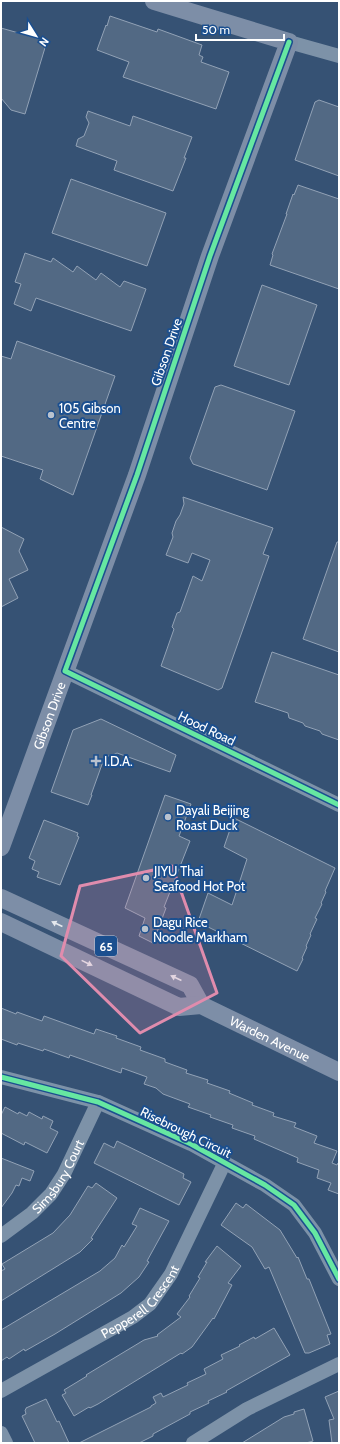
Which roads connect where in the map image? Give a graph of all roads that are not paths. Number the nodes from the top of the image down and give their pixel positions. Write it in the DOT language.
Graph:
graph roads {
  1 [pos="154,1"];
  2 [pos="289,42"];
  3 [pos="339,56"];
  4 [pos="65,670"];
  5 [pos="339,805"];
  6 [pos="1,847"];
  7 [pos="1,898"];
  8 [pos="1,922"];
  9 [pos="202,1004"];
  10 [pos="339,1072"];
  11 [pos="1,1077"];
  12 [pos="98,1102"];
  13 [pos="225,1162"];
  14 [pos="1,1236"];
  15 [pos="339,1279"];
  16 [pos="339,1364"];
  17 [pos="1,1391"];
  18 [pos="1,1433"];
  19 [pos="6,1443"];
  20 [pos="193,1443"];
  1 -- 2 [label="main road"];
  2 -- 3 [label="street"];
  2 -- 4 [label="main road, Gibson Drive"];
  4 -- 5 [label="street, Hood Road"];
  4 -- 6 [label="main road, Gibson Drive"];
  9 -- 7 [label="main road, 65, one-way"];
  8 -- 9 [label="main road, 65, one-way"];
  9 -- 10 [label="main road, Warden Avenue"];
  11 -- 12 [label="street, Risebrough Circuit"];
  12 -- 13 [label="street, Risebrough Circuit"];
  12 -- 14 [label="street, Simsbury Court"];
  13 -- 15 [label="street, Risebrough Circuit"];
  13 -- 17 [label="street, Pepperell Crescent"];
  16 -- 20 [label="street"];
  18 -- 19 [label="street"];
}
